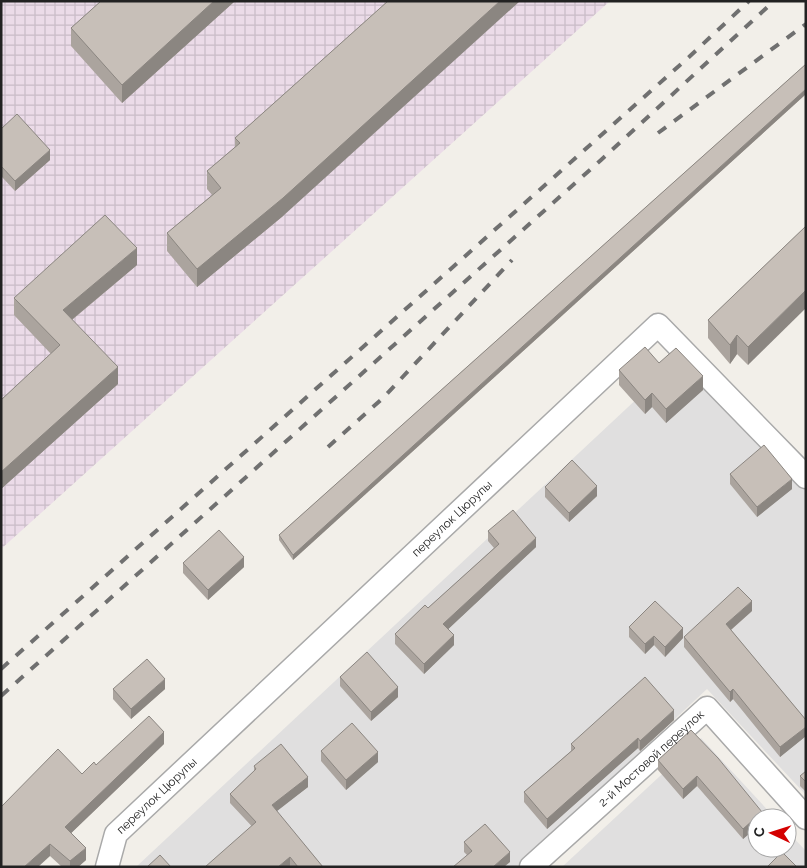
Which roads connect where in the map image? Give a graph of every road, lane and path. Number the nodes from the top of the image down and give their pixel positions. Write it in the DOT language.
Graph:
graph roads {
  1 [pos="806,477"];
  2 [pos="806,818"];
  3 [pos="107,867"];
  4 [pos="531,867"];
  1 -- 3 [label="street, переулок Цюрупы"];
  2 -- 4 [label="street, 2-й Мостовой переулок"];
}
